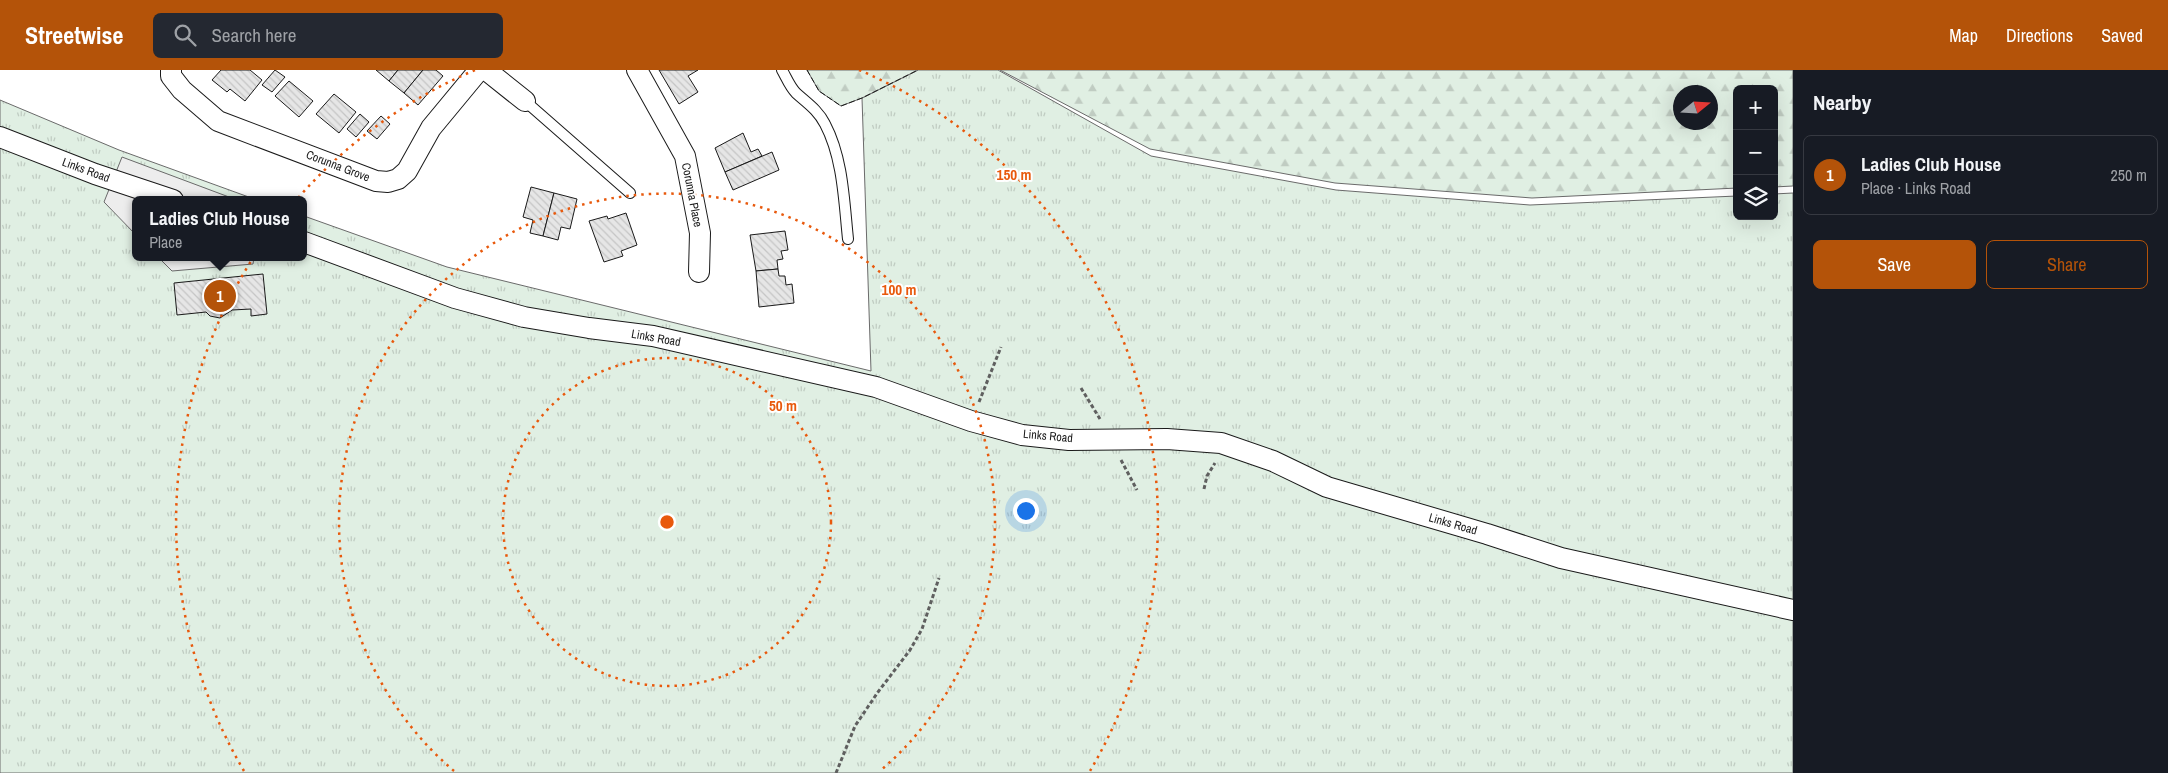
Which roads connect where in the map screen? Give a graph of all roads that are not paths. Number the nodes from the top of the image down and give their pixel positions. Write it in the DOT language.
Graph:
graph roads {
  1 [pos="171,70"];
  2 [pos="479,70"];
  3 [pos="486,70"];
  4 [pos="637,70"];
  5 [pos="782,70"];
  6 [pos="525,100"];
  7 [pos="0,137"];
  8 [pos="630,192"];
  9 [pos="161,196"];
  10 [pos="848,239"];
  11 [pos="307,243"];
  12 [pos="699,272"];
  13 [pos="1793,610"];
  1 -- 2 [label="street, Corunna Grove"];
  3 -- 6 [label="street"];
  4 -- 12 [label="street, Corunna Place"];
  5 -- 10 [label="lane"];
  6 -- 8 [label="lane"];
  7 -- 9 [label="street, Links Road"];
  11 -- 13 [label="street, Links Road"];
}
